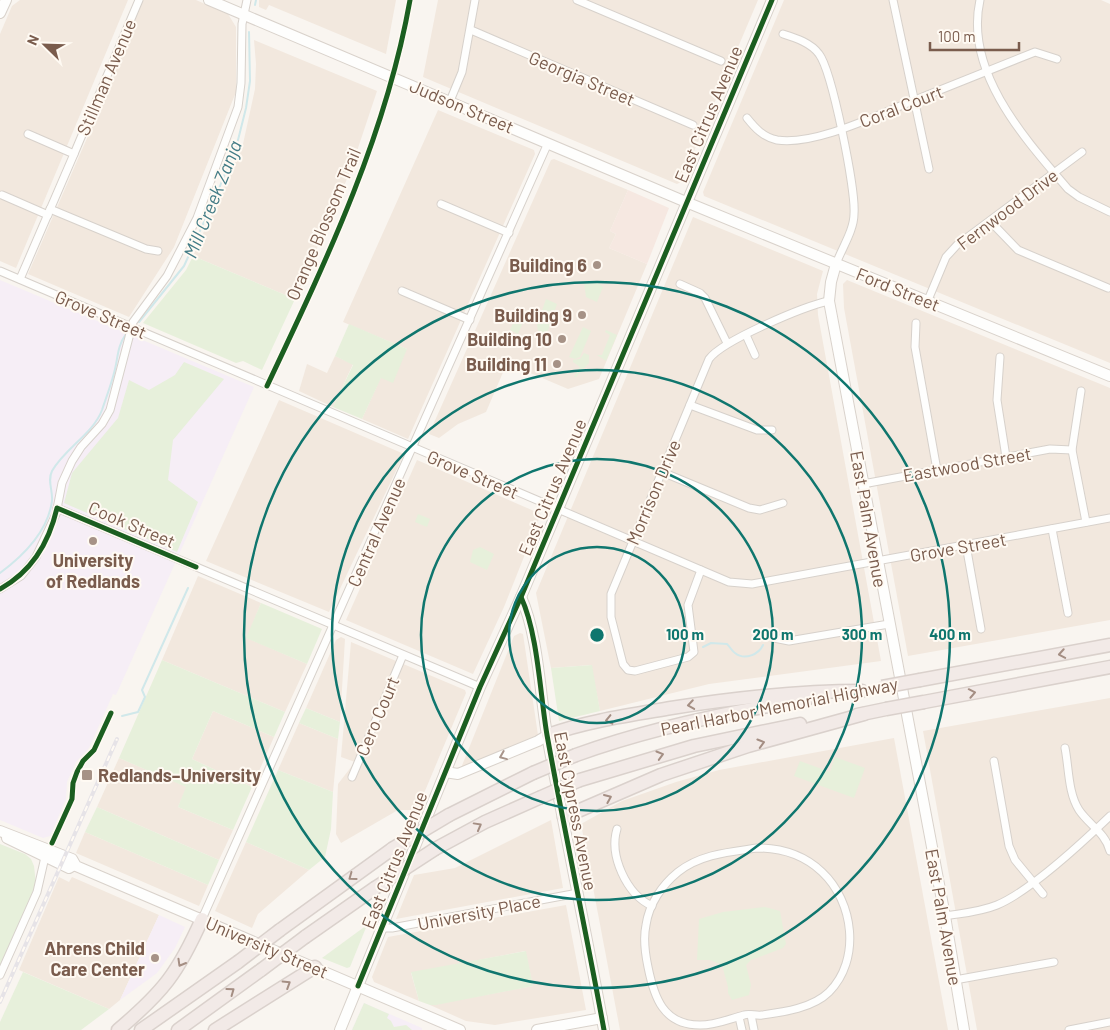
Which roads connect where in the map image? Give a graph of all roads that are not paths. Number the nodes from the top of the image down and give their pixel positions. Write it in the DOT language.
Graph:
graph roads {
  1 [pos="6,0"];
  2 [pos="139,0"];
  3 [pos="209,0"];
  4 [pos="247,0"];
  5 [pos="475,0"];
  6 [pos="577,0"];
  7 [pos="772,0"];
  8 [pos="893,0"];
  9 [pos="980,0"];
  10 [pos="0,13"];
  11 [pos="243,15"];
  12 [pos="471,30"];
  13 [pos="783,34"];
  14 [pos="1057,59"];
  15 [pos="721,61"];
  16 [pos="988,71"];
  17 [pos="915,99"];
  18 [pos="450,101"];
  19 [pos="747,118"];
  20 [pos="693,125"];
  21 [pos="841,129"];
  22 [pos="28,134"];
  23 [pos="548,143"];
  24 [pos="1082,152"];
  25 [pos="74,154"];
  26 [pos="929,170"];
  27 [pos="1054,173"];
  28 [pos="2,196"];
  29 [pos="686,202"];
  30 [pos="441,204"];
  31 [pos="49,212"];
  32 [pos="1110,212"];
  33 [pos="990,221"];
  34 [pos="509,233"];
  35 [pos="158,251"];
  36 [pos="836,264"];
  37 [pos="0,270"];
  38 [pos="20,279"];
  39 [pos="680,284"];
  40 [pos="1108,288"];
  41 [pos="402,291"];
  42 [pos="928,300"];
  43 [pos="829,302"];
  44 [pos="470,320"];
  45 [pos="916,323"];
  46 [pos="133,328"];
  47 [pos="746,335"];
  48 [pos="727,343"];
  49 [pos="755,355"];
  50 [pos="1000,357"];
  51 [pos="1110,376"];
  52 [pos="1081,391"];
  53 [pos="690,405"];
  54 [pos="772,430"];
  55 [pos="413,448"];
  56 [pos="1072,450"];
  57 [pos="1006,457"];
  58 [pos="937,470"];
  59 [pos="662,472"];
  60 [pos="863,484"];
  61 [pos="783,503"];
  62 [pos="57,508"];
  63 [pos="557,510"];
  64 [pos="1110,518"];
  65 [pos="1086,522"];
  66 [pos="1052,529"];
  67 [pos="632,541"];
  68 [pos="966,545"];
  69 [pos="877,562"];
  70 [pos="701,570"];
  71 [pos="0,590"];
  72 [pos="521,597"];
  73 [pos="1068,612"];
  74 [pos="889,624"];
  75 [pos="334,625"];
  76 [pos="981,629"];
  77 [pos="774,638"];
  78 [pos="1110,645"];
  79 [pos="403,655"];
  80 [pos="1110,667"];
  81 [pos="480,687"];
  82 [pos="862,691"];
  83 [pos="864,714"];
  84 [pos="548,736"];
  85 [pos="1066,748"];
  86 [pos="994,762"];
  87 [pos="445,772"];
  88 [pos="352,777"];
  89 [pos="1110,816"];
  90 [pos="564,817"];
  91 [pos="617,828"];
  92 [pos="1097,828"];
  93 [pos="0,832"];
  94 [pos="1110,850"];
  95 [pos="45,857"];
  96 [pos="74,865"];
  97 [pos="1033,882"];
  98 [pos="578,893"];
  99 [pos="1043,894"];
  100 [pos="652,906"];
  101 [pos="945,916"];
  102 [pos="202,920"];
  103 [pos="380,928"];
  104 [pos="1054,962"];
  105 [pos="315,967"];
  106 [pos="0,975"];
  107 [pos="955,980"];
  108 [pos="358,986"];
  109 [pos="751,1015"];
  110 [pos="739,1017"];
  111 [pos="602,1018"];
  112 [pos="1110,1022"];
  113 [pos="118,1030"];
  114 [pos="141,1030"];
  115 [pos="178,1030"];
  116 [pos="215,1030"];
  117 [pos="340,1030"];
  118 [pos="460,1030"];
  119 [pos="537,1030"];
  120 [pos="604,1030"];
  121 [pos="742,1030"];
  122 [pos="754,1030"];
  123 [pos="964,1030"];
  124 [pos="1069,1030"];
  1 -- 10 [label="main road"];
  2 -- 25 [label="street, Stillman Avenue"];
  3 -- 11 [label="main road, Judson Street"];
  4 -- 11 [label="street"];
  5 -- 12 [label="street"];
  6 -- 15 [label="street"];
  7 -- 29 [label="main road, East Citrus Avenue"];
  8 -- 17 [label="street"];
  9 -- 16 [label="street"];
  11 -- 18 [label="main road, Judson Street"];
  11 -- 46 [label="street"];
  12 -- 18 [label="street"];
  12 -- 20 [label="street, Georgia Street"];
  13 -- 21 [label="street, East Palm Avenue"];
  14 -- 16 [label="street, Coral Court"];
  16 -- 17 [label="street, Coral Court"];
  16 -- 27 [label="street"];
  17 -- 21 [label="street, Coral Court"];
  17 -- 26 [label="street"];
  18 -- 23 [label="main road, Judson Street"];
  19 -- 21 [label="street, Coral Court"];
  21 -- 36 [label="street, East Palm Avenue"];
  22 -- 25 [label="street, Stillman Avenue"];
  23 -- 29 [label="main road, Judson Street"];
  23 -- 34 [label="street, Central Avenue"];
  24 -- 27 [label="street, Fernwood Drive"];
  25 -- 31 [label="street, Stillman Avenue"];
  27 -- 32 [label="street"];
  27 -- 33 [label="street, Fernwood Drive"];
  28 -- 31 [label="street"];
  29 -- 36 [label="main road, Ford Street"];
  29 -- 63 [label="main road, East Citrus Avenue"];
  30 -- 34 [label="street"];
  31 -- 35 [label="street"];
  31 -- 38 [label="street, Stillman Avenue"];
  33 -- 40 [label="street"];
  33 -- 42 [label="street, Fernwood Drive"];
  34 -- 44 [label="street, Central Avenue"];
  36 -- 42 [label="main road, Ford Street"];
  36 -- 43 [label="main road, East Palm Avenue"];
  37 -- 38 [label="street, Grove Street"];
  38 -- 46 [label="street, Grove Street"];
  39 -- 48 [label="street"];
  41 -- 44 [label="street"];
  42 -- 51 [label="main road, Ford Street"];
  43 -- 47 [label="street, Morrison Drive"];
  43 -- 60 [label="main road, East Palm Avenue"];
  44 -- 55 [label="street, Central Avenue"];
  45 -- 58 [label="street"];
  46 -- 55 [label="street, Grove Street"];
  46 -- 62 [label="street"];
  47 -- 48 [label="street, Morrison Drive"];
  47 -- 49 [label="street"];
  48 -- 53 [label="street, Morrison Drive"];
  50 -- 57 [label="street"];
  52 -- 56 [label="street"];
  53 -- 54 [label="street"];
  53 -- 59 [label="street, Morrison Drive"];
  55 -- 63 [label="street, Grove Street"];
  55 -- 75 [label="street, Central Avenue"];
  56 -- 57 [label="street, Eastwood Street"];
  56 -- 65 [label="street"];
  57 -- 58 [label="street, Eastwood Street"];
  58 -- 60 [label="street, Eastwood Street"];
  59 -- 61 [label="street"];
  59 -- 67 [label="street, Morrison Drive"];
  60 -- 69 [label="main road, East Palm Avenue"];
  62 -- 71 [label="street"];
  62 -- 75 [label="street, Cook Street"];
  63 -- 67 [label="street, Grove Street"];
  63 -- 72 [label="main road, East Citrus Avenue"];
  64 -- 65 [label="street, Grove Street"];
  65 -- 66 [label="street, Grove Street"];
  66 -- 68 [label="street, Grove Street"];
  66 -- 73 [label="street"];
  67 -- 70 [label="street, Grove Street"];
  67 -- 70 [label="street, Morrison Drive"];
  68 -- 69 [label="street, Grove Street"];
  68 -- 76 [label="street"];
  69 -- 70 [label="street, Grove Street"];
  69 -- 74 [label="main road, East Palm Avenue"];
  72 -- 81 [label="main road, East Citrus Avenue"];
  72 -- 84 [label="main road, East Cypress Avenue"];
  74 -- 77 [label="street"];
  74 -- 101 [label="main road, East Palm Avenue"];
  75 -- 79 [label="street, Cook Street"];
  75 -- 102 [label="street, Central Avenue"];
  78 -- 82 [label="highway, Pearl Harbor Memorial Highway, one-way, bridge"];
  79 -- 81 [label="street, Cook Street"];
  79 -- 88 [label="street, Cero Court"];
  83 -- 80 [label="highway, Pearl Harbor Memorial Highway, one-way, bridge"];
  81 -- 87 [label="main road, East Citrus Avenue"];
  82 -- 84 [label="highway, one-way"];
  82 -- 114 [label="highway, Pearl Harbor Memorial Highway, one-way, bridge"];
  90 -- 83 [label="highway, one-way"];
  115 -- 83 [label="highway, Pearl Harbor Memorial Highway, one-way, bridge"];
  84 -- 87 [label="main road, one-way"];
  84 -- 90 [label="main road, East Cypress Avenue"];
  85 -- 92 [label="street"];
  86 -- 97 [label="street"];
  87 -- 103 [label="main road, East Citrus Avenue"];
  89 -- 92 [label="street"];
  90 -- 98 [label="main road, East Cypress Avenue"];
  91 -- 100 [label="street"];
  92 -- 94 [label="street"];
  92 -- 97 [label="street"];
  93 -- 95 [label="main road, University Street"];
  93 -- 96 [label="main road, University Street"];
  95 -- 96 [label="main road, University Street"];
  95 -- 106 [label="street"];
  96 -- 102 [label="main road, University Street"];
  97 -- 99 [label="street"];
  97 -- 101 [label="street"];
  98 -- 103 [label="street, University Place"];
  98 -- 111 [label="main road, East Cypress Avenue"];
  100 -- 109 [label="street"];
  100 -- 110 [label="street"];
  101 -- 107 [label="main road, East Palm Avenue"];
  102 -- 105 [label="main road, University Street"];
  102 -- 113 [label="highway, one-way"];
  103 -- 108 [label="main road, East Citrus Avenue"];
  104 -- 107 [label="street"];
  105 -- 108 [label="main road, University Street"];
  116 -- 105 [label="highway, one-way"];
  107 -- 123 [label="main road, East Palm Avenue"];
  108 -- 117 [label="main road, East Citrus Avenue"];
  108 -- 118 [label="main road, University Street"];
  109 -- 110 [label="street"];
  109 -- 122 [label="street"];
  110 -- 121 [label="street"];
  111 -- 119 [label="main road"];
  111 -- 120 [label="main road, East Cypress Avenue"];
  112 -- 124 [label="street"];
}
